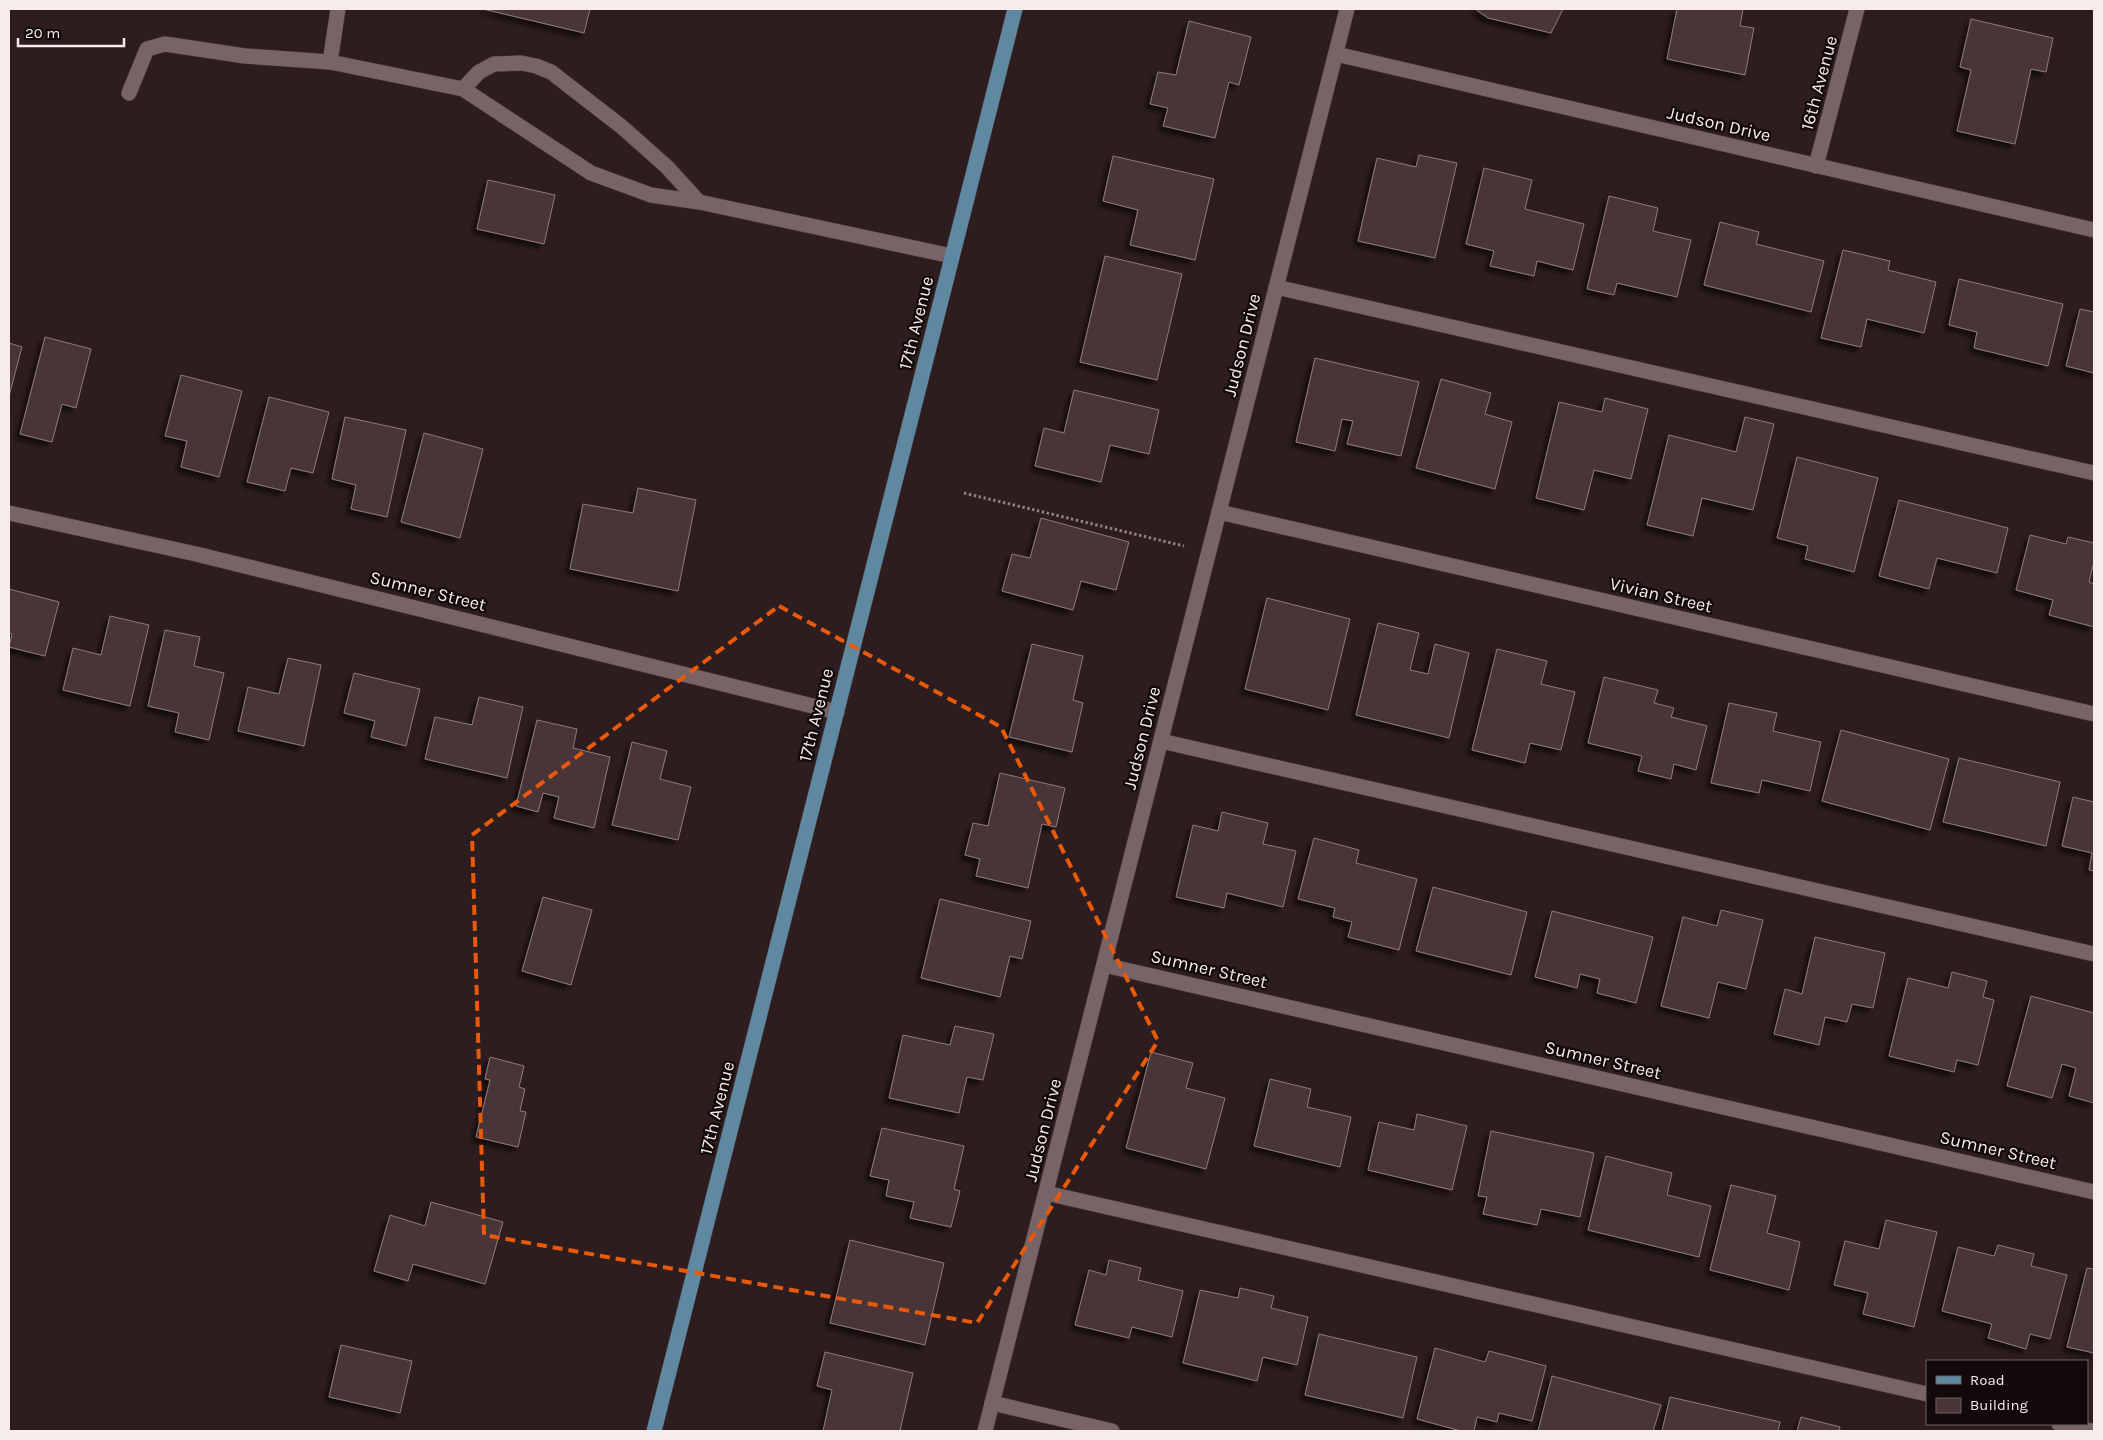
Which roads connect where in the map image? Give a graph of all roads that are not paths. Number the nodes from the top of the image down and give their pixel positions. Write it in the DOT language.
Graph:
graph roads {
  1 [pos="338,9"];
  2 [pos="1015,9"];
  3 [pos="1347,9"];
  4 [pos="1858,9"];
  5 [pos="1336,54"];
  6 [pos="330,62"];
  7 [pos="463,89"];
  8 [pos="129,94"];
  9 [pos="1816,166"];
  10 [pos="698,202"];
  11 [pos="2094,230"];
  12 [pos="952,256"];
  13 [pos="1276,287"];
  14 [pos="2094,473"];
  15 [pos="9,512"];
  16 [pos="1219,512"];
  17 [pos="837,712"];
  18 [pos="2094,714"];
  19 [pos="1161,741"];
  20 [pos="2094,954"];
  21 [pos="1104,964"];
  22 [pos="2094,1192"];
  23 [pos="1046,1193"];
  24 [pos="1926,1394"];
  25 [pos="992,1403"];
  26 [pos="2064,1425"];
  27 [pos="654,1431"];
  28 [pos="985,1431"];
  29 [pos="1112,1431"];
  30 [pos="2092,1431"];
  1 -- 6 [label="street"];
  2 -- 12 [label="main road, 17th Avenue"];
  3 -- 5 [label="street, Judson Drive"];
  4 -- 9 [label="street, 16th Avenue"];
  5 -- 9 [label="street, Judson Drive"];
  5 -- 13 [label="street, Judson Drive"];
  6 -- 7 [label="street"];
  6 -- 8 [label="street"];
  7 -- 10 [label="street"];
  7 -- 10 [label="street"];
  9 -- 11 [label="street, Judson Drive"];
  10 -- 12 [label="street"];
  12 -- 17 [label="main road, 17th Avenue"];
  13 -- 14 [label="street"];
  13 -- 16 [label="street, Judson Drive"];
  15 -- 17 [label="street, Sumner Street"];
  16 -- 18 [label="street, Vivian Street"];
  16 -- 19 [label="street, Judson Drive"];
  17 -- 27 [label="main road, 17th Avenue"];
  19 -- 20 [label="street"];
  19 -- 21 [label="street, Judson Drive"];
  21 -- 22 [label="street, Sumner Street"];
  21 -- 23 [label="street, Judson Drive"];
  23 -- 24 [label="street"];
  23 -- 25 [label="street, Judson Drive"];
  25 -- 28 [label="street, Judson Drive"];
  25 -- 29 [label="street"];
  26 -- 30 [label="street"];
}
